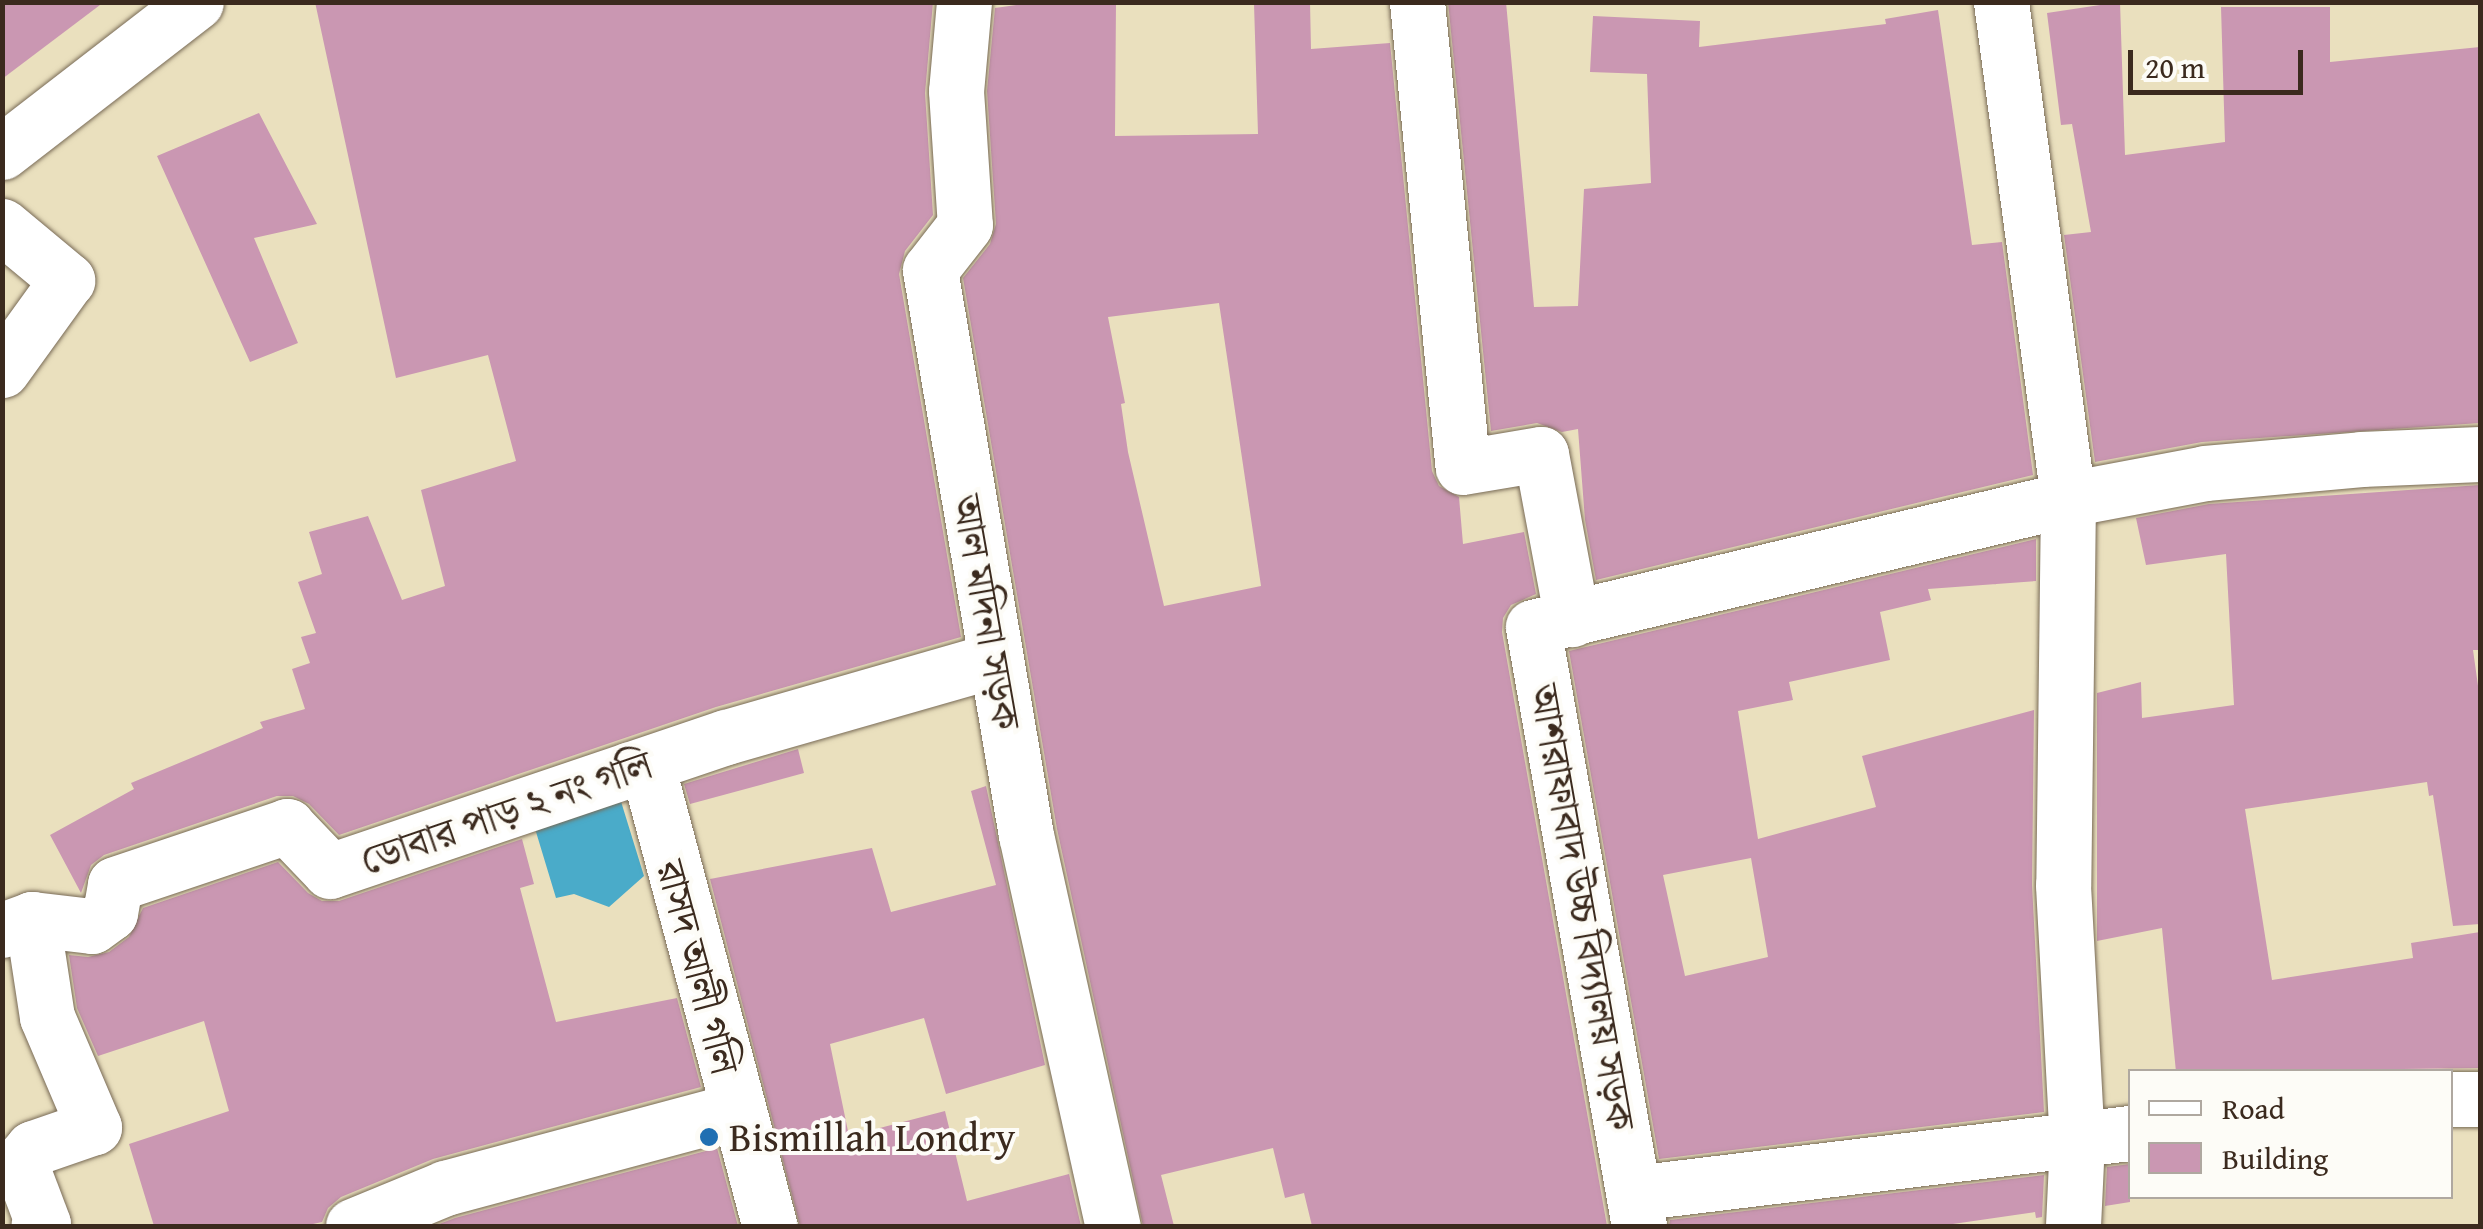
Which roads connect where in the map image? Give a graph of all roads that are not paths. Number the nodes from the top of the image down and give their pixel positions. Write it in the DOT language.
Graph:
graph roads {
  1 [pos="196,2"];
  2 [pos="964,2"];
  3 [pos="1417,2"];
  4 [pos="2001,2"];
  5 [pos="2,152"];
  6 [pos="2,226"];
  7 [pos="2,370"];
  8 [pos="2480,454"];
  9 [pos="2068,499"];
  10 [pos="1572,619"];
  11 [pos="994,660"];
  12 [pos="647,765"];
  13 [pos="17,925"];
  14 [pos="2453,1099"];
  15 [pos="2480,1099"];
  16 [pos="736,1110"];
  17 [pos="2128,1133"];
  18 [pos="2077,1141"];
  19 [pos="1636,1210"];
  20 [pos="38,1226"];
  21 [pos="353,1226"];
  22 [pos="770,1226"];
  23 [pos="1112,1226"];
  24 [pos="2072,1226"];
  1 -- 5 [label="street"];
  2 -- 11 [label="street, আল মদিনা সড়ক"];
  3 -- 10 [label="street"];
  4 -- 9 [label="street"];
  6 -- 7 [label="street"];
  8 -- 9 [label="street"];
  9 -- 10 [label="street"];
  9 -- 18 [label="street"];
  10 -- 19 [label="street, আশরাফাবাদ উচ্চ বিদ্যালয় সড়ক"];
  11 -- 12 [label="street, ডোবার পাড় ২ নং গলি"];
  11 -- 23 [label="street, আল মদিনা সড়ক"];
  12 -- 13 [label="street, ডোবার পাড় ২ নং গলি"];
  12 -- 16 [label="street, রাসদ আলী গলি"];
  13 -- 20 [label="street"];
  14 -- 15 [label="street"];
  16 -- 21 [label="street"];
  16 -- 22 [label="street, রাসদ আলী গলি"];
  17 -- 18 [label="street"];
  18 -- 19 [label="street"];
  18 -- 24 [label="street"];
}
